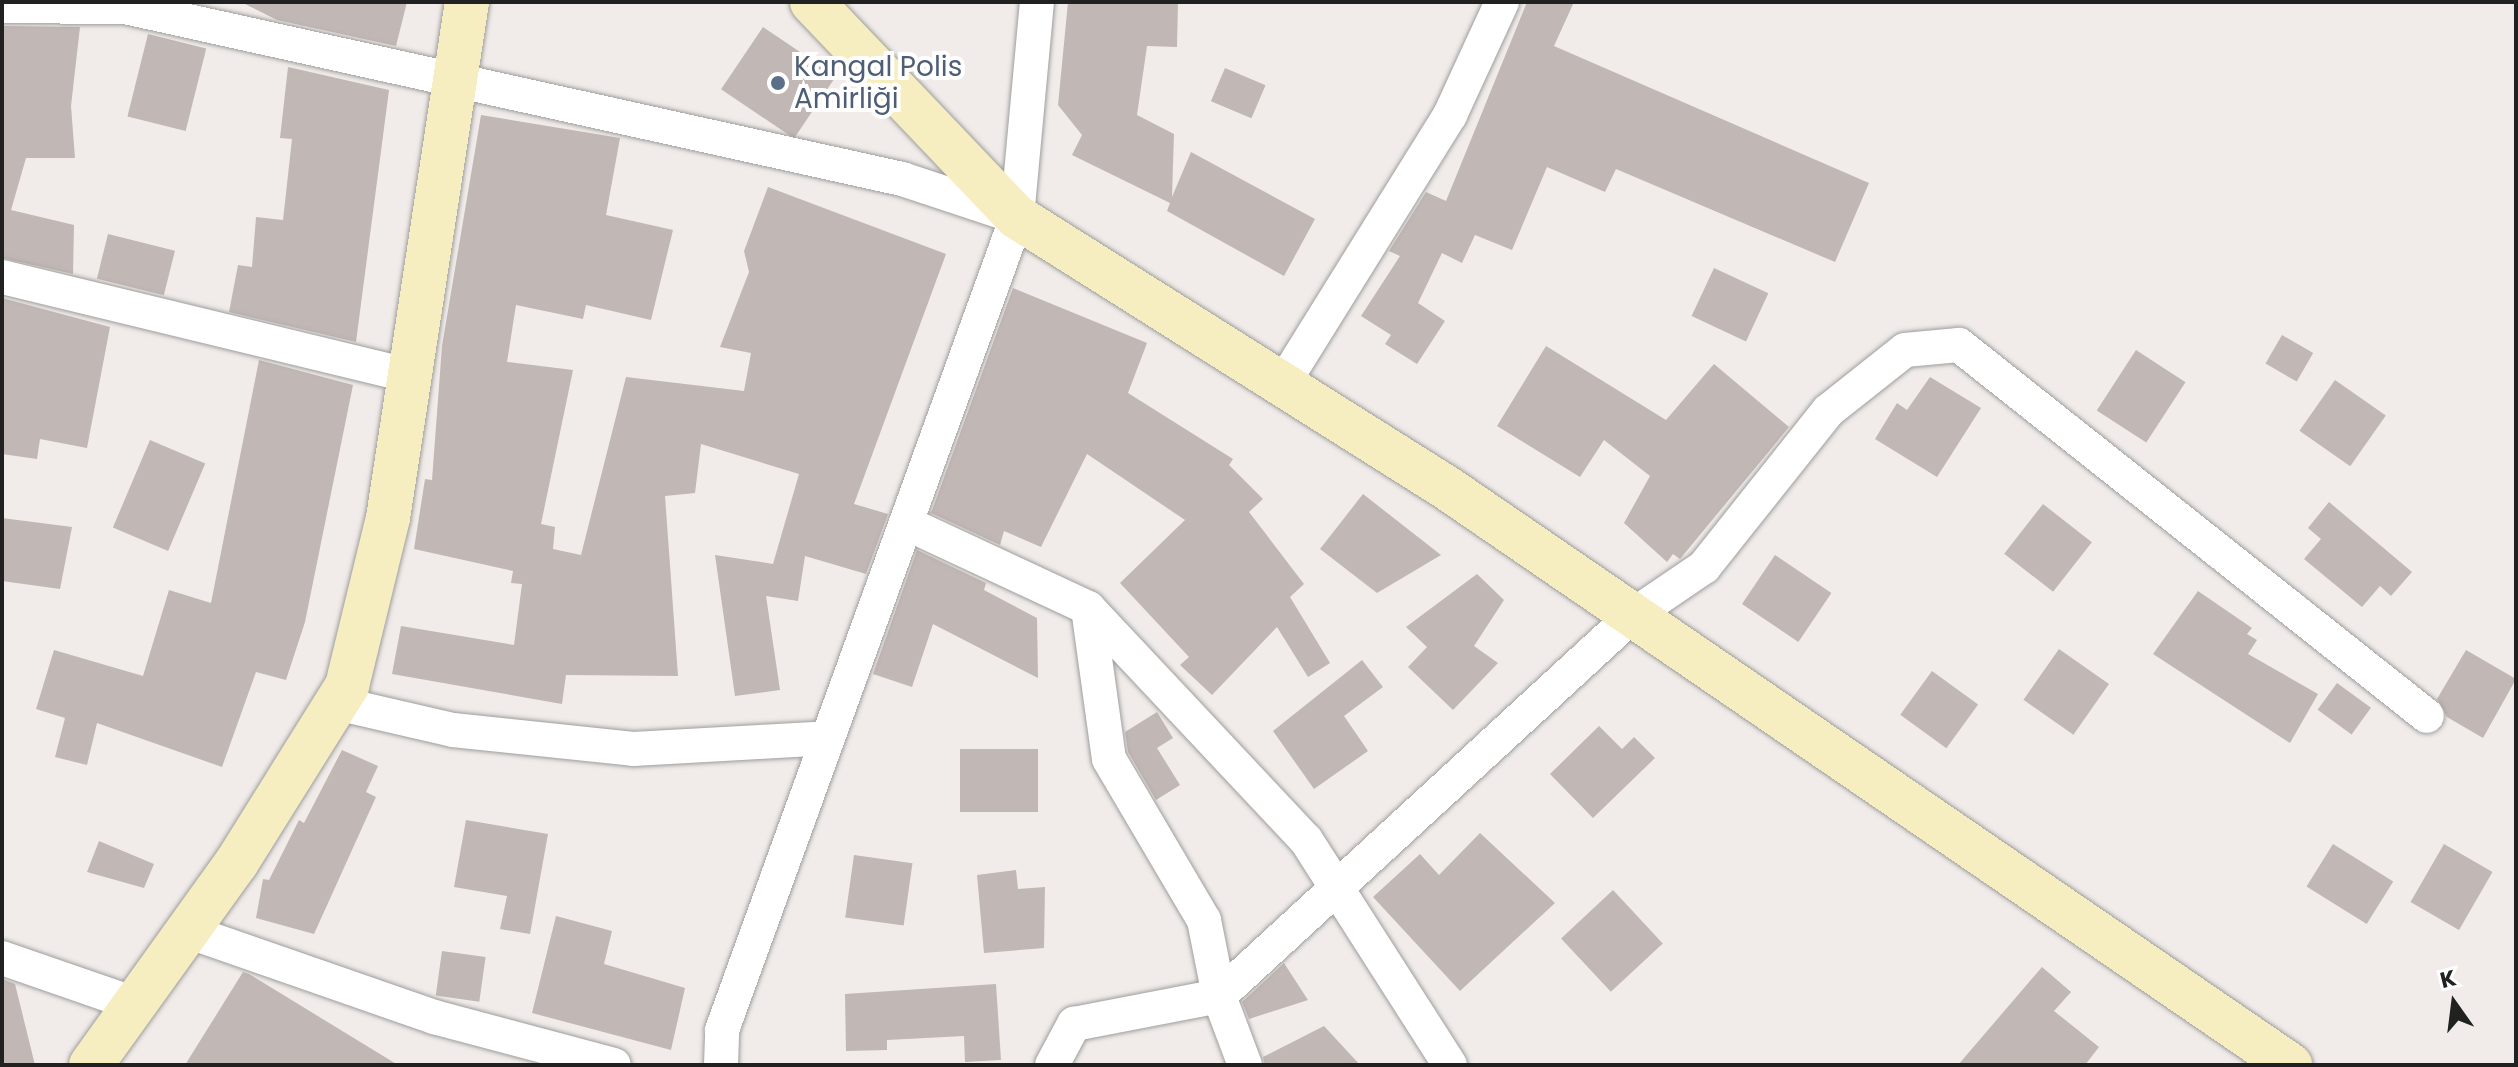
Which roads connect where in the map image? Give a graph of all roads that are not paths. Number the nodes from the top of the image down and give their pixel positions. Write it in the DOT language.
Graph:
graph roads {
  1 [pos="467,2"];
  2 [pos="812,2"];
  3 [pos="1037,2"];
  4 [pos="1502,2"];
  5 [pos="2,6"];
  6 [pos="454,83"];
  7 [pos="1017,217"];
  8 [pos="2,277"];
  9 [pos="410,376"];
  10 [pos="1282,385"];
  11 [pos="906,523"];
  12 [pos="1088,608"];
  13 [pos="1632,616"];
  14 [pos="336,703"];
  15 [pos="2427,716"];
  16 [pos="828,738"];
  17 [pos="1335,884"];
  18 [pos="187,931"];
  19 [pos="2,958"];
  20 [pos="1219,996"];
  21 [pos="135,1004"];
  22 [pos="91,1065"];
  23 [pos="614,1065"];
  24 [pos="721,1065"];
  25 [pos="1052,1065"];
  26 [pos="1245,1065"];
  27 [pos="1450,1065"];
  28 [pos="2290,1065"];
  1 -- 6 [label="street"];
  2 -- 7 [label="street"];
  3 -- 7 [label="street"];
  4 -- 10 [label="street"];
  5 -- 6 [label="street"];
  6 -- 7 [label="street"];
  6 -- 9 [label="street"];
  7 -- 10 [label="street"];
  7 -- 11 [label="street"];
  8 -- 9 [label="street"];
  9 -- 14 [label="street"];
  10 -- 13 [label="street"];
  11 -- 12 [label="street"];
  11 -- 16 [label="street"];
  12 -- 17 [label="street"];
  12 -- 20 [label="street"];
  13 -- 15 [label="street"];
  13 -- 17 [label="street"];
  13 -- 28 [label="street"];
  14 -- 16 [label="street"];
  14 -- 18 [label="street"];
  16 -- 24 [label="street"];
  17 -- 20 [label="street"];
  17 -- 27 [label="street"];
  18 -- 21 [label="street"];
  18 -- 23 [label="street"];
  19 -- 21 [label="street"];
  20 -- 25 [label="street"];
  20 -- 26 [label="street"];
  21 -- 22 [label="street"];
}
